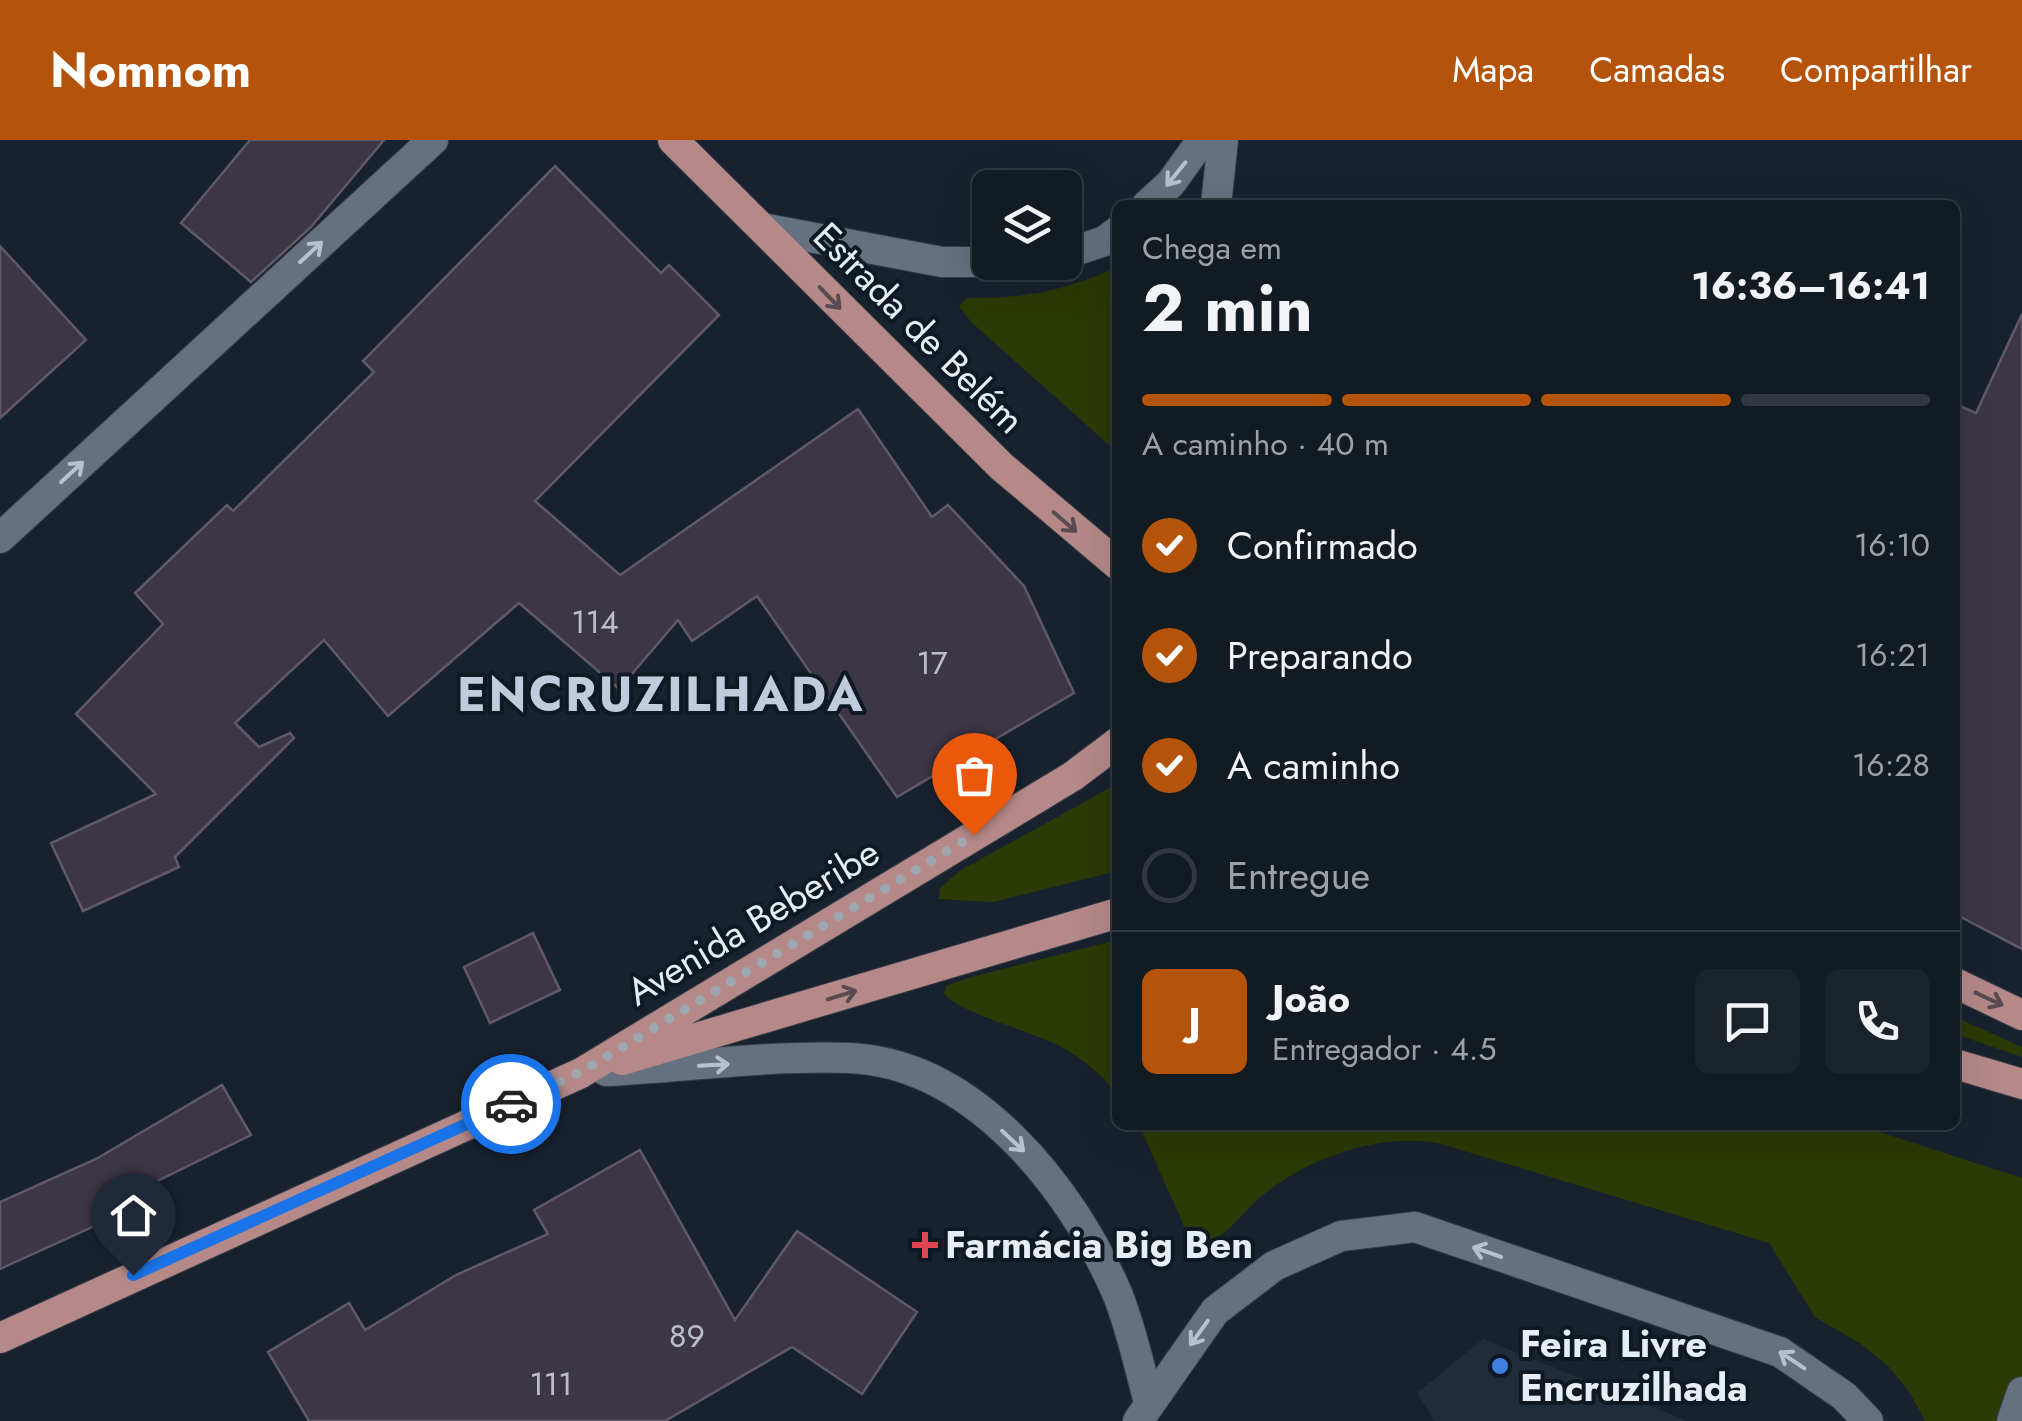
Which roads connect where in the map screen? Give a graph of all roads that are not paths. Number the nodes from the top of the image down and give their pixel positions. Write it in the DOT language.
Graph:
graph roads {
  1 [pos="433,140"];
  2 [pos="673,140"];
  3 [pos="1202,140"];
  4 [pos="1223,140"];
  5 [pos="1152,200"];
  6 [pos="1217,200"];
  7 [pos="762,228"];
  8 [pos="1112,235"];
  9 [pos="1082,248"];
  10 [pos="972,262"];
  11 [pos="0,538"];
  12 [pos="1112,560"];
  13 [pos="1112,747"];
  14 [pos="1112,915"];
  15 [pos="1960,985"];
  16 [pos="2022,1014"];
  17 [pos="1960,1065"];
  18 [pos="581,1072"];
  19 [pos="2022,1084"];
  20 [pos="0,1338"];
  21 [pos="2022,1392"];
  22 [pos="1144,1412"];
  23 [pos="1868,1421"];
  24 [pos="2012,1421"];
  11 -- 1 [label="street, one-way"];
  2 -- 7 [label="main road, Estrada de Belém"];
  3 -- 5 [label="street, one-way"];
  4 -- 6 [label="street"];
  7 -- 10 [label="street"];
  7 -- 12 [label="main road, Estrada de Belém, one-way"];
  8 -- 9 [label="street"];
  13 -- 18 [label="main road, Avenida Beberibe"];
  18 -- 14 [label="main road, Avenida Beberibe, one-way"];
  15 -- 16 [label="main road, one-way"];
  17 -- 19 [label="main road"];
  18 -- 20 [label="main road, Avenida Beberibe"];
  18 -- 22 [label="street, one-way"];
  21 -- 24 [label="street"];
  23 -- 22 [label="street, one-way"];
}
